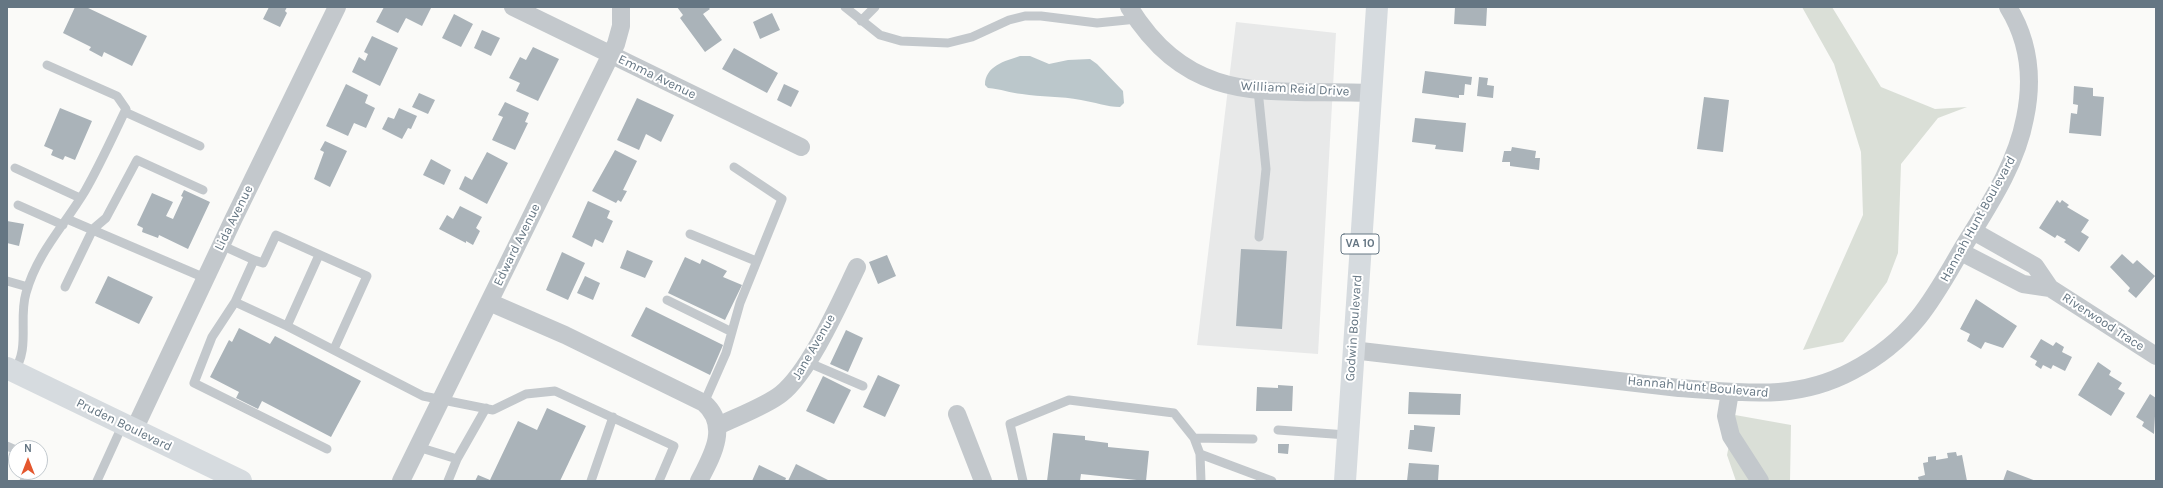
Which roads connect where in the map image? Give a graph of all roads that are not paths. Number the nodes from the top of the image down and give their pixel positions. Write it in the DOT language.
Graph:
graph roads {
  1 [pos="337,7"];
  2 [pos="513,7"];
  3 [pos="621,7"];
  4 [pos="845,7"];
  5 [pos="875,7"];
  6 [pos="1377,7"];
  7 [pos="2008,7"];
  8 [pos="1133,13"];
  9 [pos="860,21"];
  10 [pos="611,55"];
  11 [pos="47,65"];
  12 [pos="1258,90"];
  13 [pos="1371,93"];
  14 [pos="125,112"];
  15 [pos="200,146"];
  16 [pos="801,147"];
  17 [pos="734,167"];
  18 [pos="15,168"];
  19 [pos="202,190"];
  20 [pos="80,198"];
  21 [pos="18,205"];
  22 [pos="65,222"];
  23 [pos="93,229"];
  24 [pos="1973,231"];
  25 [pos="690,234"];
  26 [pos="1259,237"];
  27 [pos="221,245"];
  28 [pos="1961,252"];
  29 [pos="319,255"];
  30 [pos="254,260"];
  31 [pos="756,261"];
  32 [pos="857,267"];
  33 [pos="205,278"];
  34 [pos="7,281"];
  35 [pos="28,287"];
  36 [pos="65,287"];
  37 [pos="2050,288"];
  38 [pos="667,300"];
  39 [pos="235,302"];
  40 [pos="489,302"];
  41 [pos="286,326"];
  42 [pos="732,332"];
  43 [pos="334,349"];
  44 [pos="1352,350"];
  45 [pos="2154,350"];
  46 [pos="807,362"];
  47 [pos="9,373"];
  48 [pos="864,386"];
  49 [pos="1730,392"];
  50 [pos="441,401"];
  51 [pos="704,402"];
  52 [pos="486,408"];
  53 [pos="957,414"];
  54 [pos="613,417"];
  55 [pos="718,426"];
  56 [pos="128,427"];
  57 [pos="1278,430"];
  58 [pos="1347,435"];
  59 [pos="1194,438"];
  60 [pos="1253,439"];
  61 [pos="418,447"];
  62 [pos="327,449"];
  63 [pos="1200,454"];
  64 [pos="457,459"];
  65 [pos="97,481"];
  66 [pos="241,481"];
  67 [pos="401,481"];
  68 [pos="448,481"];
  69 [pos="591,481"];
  70 [pos="659,481"];
  71 [pos="699,481"];
  72 [pos="983,481"];
  73 [pos="1023,481"];
  74 [pos="1201,481"];
  75 [pos="1272,481"];
  76 [pos="1345,481"];
  77 [pos="1760,481"];
  1 -- 27 [label="street, Lida Avenue"];
  2 -- 10 [label="street, Emma Avenue"];
  3 -- 10 [label="street, Edward Avenue"];
  4 -- 9 [label="lane"];
  5 -- 9 [label="lane"];
  6 -- 13 [label="main road, Godwin Boulevard / VA 10"];
  7 -- 24 [label="street, Hannah Hunt Boulevard"];
  8 -- 9 [label="lane"];
  8 -- 12 [label="street, William Reid Drive"];
  10 -- 16 [label="street, Emma Avenue"];
  10 -- 40 [label="street, Edward Avenue"];
  11 -- 14 [label="lane"];
  12 -- 13 [label="street, William Reid Drive"];
  12 -- 26 [label="lane"];
  13 -- 44 [label="main road, Godwin Boulevard / VA 10"];
  14 -- 15 [label="lane"];
  14 -- 20 [label="lane"];
  17 -- 31 [label="lane"];
  18 -- 20 [label="lane"];
  19 -- 23 [label="lane"];
  20 -- 22 [label="lane"];
  21 -- 22 [label="lane"];
  22 -- 23 [label="lane"];
  22 -- 35 [label="lane"];
  23 -- 33 [label="lane"];
  23 -- 36 [label="lane"];
  24 -- 28 [label="street, Hannah Hunt Boulevard"];
  24 -- 37 [label="street, Riverwood Trace"];
  25 -- 31 [label="lane"];
  27 -- 30 [label="lane"];
  27 -- 33 [label="street, Lida Avenue"];
  28 -- 37 [label="street, Riverwood Trace"];
  28 -- 49 [label="street, Hannah Hunt Boulevard"];
  29 -- 30 [label="lane"];
  29 -- 41 [label="lane"];
  29 -- 43 [label="lane"];
  30 -- 39 [label="lane"];
  31 -- 42 [label="lane"];
  32 -- 46 [label="street, Jane Avenue"];
  33 -- 56 [label="street, Lida Avenue"];
  34 -- 35 [label="lane"];
  35 -- 47 [label="lane"];
  37 -- 45 [label="street, Riverwood Trace"];
  38 -- 42 [label="lane"];
  39 -- 41 [label="lane"];
  39 -- 62 [label="lane"];
  40 -- 50 [label="street, Edward Avenue"];
  40 -- 51 [label="street"];
  41 -- 43 [label="lane"];
  42 -- 51 [label="lane"];
  43 -- 50 [label="lane"];
  44 -- 49 [label="street, Hannah Hunt Boulevard"];
  44 -- 58 [label="main road, Godwin Boulevard / VA 10"];
  46 -- 48 [label="lane"];
  46 -- 55 [label="street, Jane Avenue"];
  47 -- 56 [label="main road, Pruden Boulevard"];
  49 -- 77 [label="street"];
  50 -- 52 [label="lane"];
  50 -- 61 [label="street, Edward Avenue"];
  51 -- 55 [label="street"];
  52 -- 54 [label="lane"];
  52 -- 64 [label="lane"];
  53 -- 72 [label="street"];
  54 -- 69 [label="lane"];
  54 -- 70 [label="lane"];
  55 -- 71 [label="street"];
  56 -- 65 [label="lane"];
  56 -- 66 [label="main road, Pruden Boulevard"];
  57 -- 58 [label="lane"];
  58 -- 76 [label="main road, Godwin Boulevard / VA 10"];
  59 -- 60 [label="lane"];
  59 -- 63 [label="lane"];
  59 -- 73 [label="lane"];
  61 -- 64 [label="lane"];
  61 -- 67 [label="street, Edward Avenue"];
  63 -- 74 [label="lane"];
  63 -- 75 [label="lane"];
  64 -- 68 [label="lane"];
}
